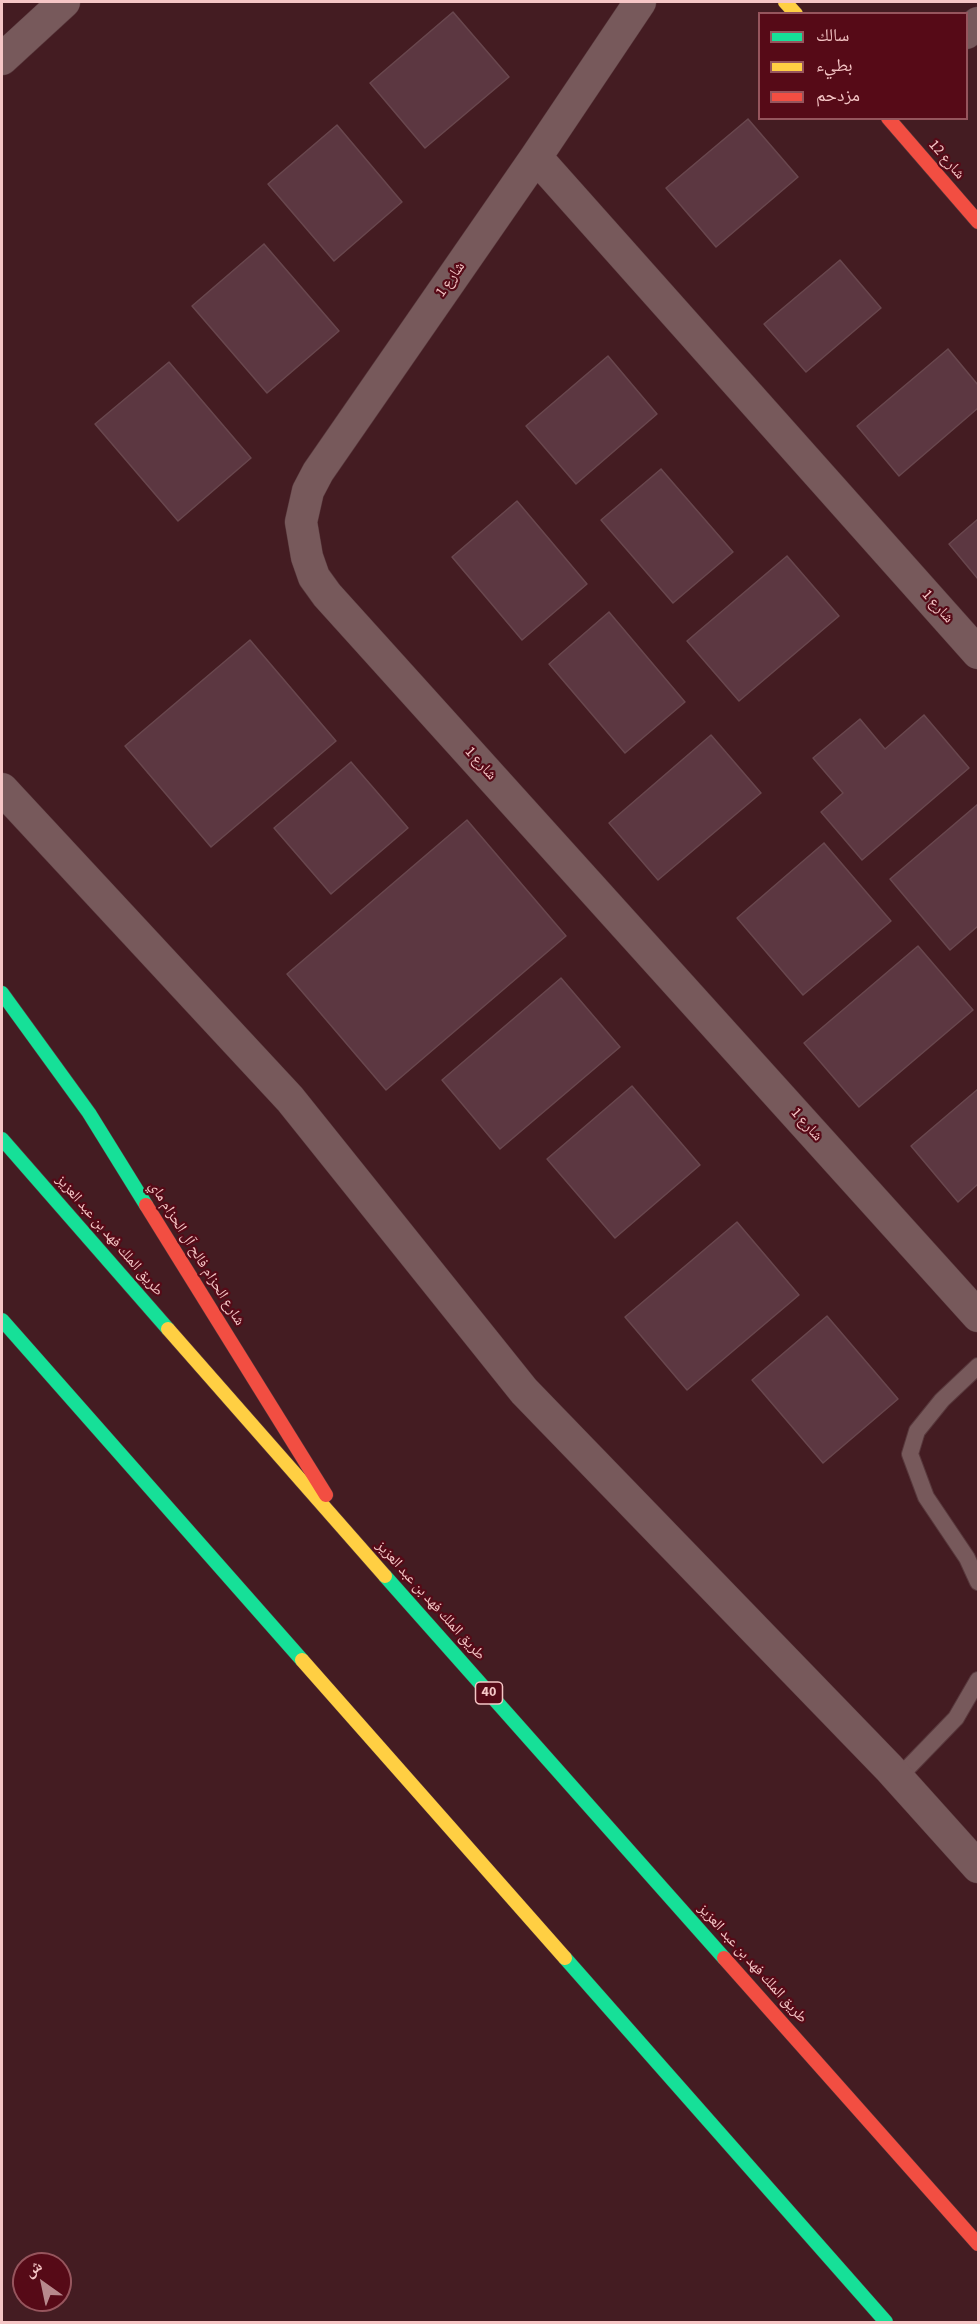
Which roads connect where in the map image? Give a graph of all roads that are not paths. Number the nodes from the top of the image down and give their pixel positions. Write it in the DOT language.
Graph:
graph roads {
  1 [pos="64,2"];
  2 [pos="640,2"];
  3 [pos="2,58"];
  4 [pos="890,120"];
  5 [pos="536,157"];
  6 [pos="978,222"];
  7 [pos="978,653"];
  8 [pos="2,789"];
  9 [pos="2,993"];
  10 [pos="2,1139"];
  11 [pos="978,1316"];
  12 [pos="2,1320"];
  13 [pos="978,1366"];
  14 [pos="353,1540"];
  15 [pos="978,1582"];
  16 [pos="978,1680"];
  17 [pos="898,1778"];
  18 [pos="978,1867"];
  19 [pos="978,2244"];
  20 [pos="886,2322"];
  1 -- 3 [label="street"];
  2 -- 5 [label="street, شارع 1"];
  4 -- 6 [label="main road, شارع 12"];
  5 -- 7 [label="street, شارع 1"];
  5 -- 11 [label="street, شارع 1"];
  8 -- 17 [label="street"];
  9 -- 14 [label="main road, شارع الحزام فالح آل الحزام ماي"];
  10 -- 14 [label="main road, طريق الملك فهد بن عبد العزيز / 40"];
  12 -- 20 [label="main road"];
  13 -- 15 [label="lane"];
  14 -- 19 [label="main road, طريق الملك فهد بن عبد العزيز / 40"];
  16 -- 17 [label="lane"];
  17 -- 18 [label="street"];
}
